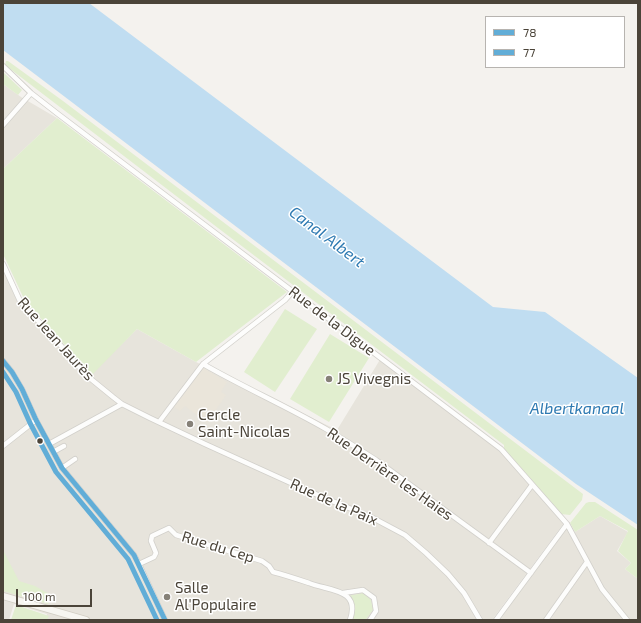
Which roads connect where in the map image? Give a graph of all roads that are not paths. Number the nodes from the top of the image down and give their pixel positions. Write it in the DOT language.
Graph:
graph roads {
  1 [pos="3,66"];
  2 [pos="32,93"];
  3 [pos="3,125"];
  4 [pos="3,264"];
  5 [pos="293,292"];
  6 [pos="3,361"];
  7 [pos="204,364"];
  8 [pos="122,404"];
  9 [pos="36,420"];
  10 [pos="159,422"];
  11 [pos="49,444"];
  12 [pos="3,446"];
  13 [pos="64,446"];
  14 [pos="53,452"];
  15 [pos="75,459"];
  16 [pos="62,468"];
  17 [pos="532,485"];
  18 [pos="567,524"];
  19 [pos="489,543"];
  20 [pos="587,562"];
  21 [pos="140,564"];
  22 [pos="531,573"];
  23 [pos="343,593"];
  24 [pos="3,596"];
  25 [pos="86,620"];
  26 [pos="165,620"];
  27 [pos="350,620"];
  28 [pos="370,620"];
  29 [pos="480,620"];
  30 [pos="496,620"];
  31 [pos="546,620"];
  32 [pos="627,620"];
  1 -- 2 [label="street, Rue de la Digue"];
  2 -- 3 [label="street"];
  2 -- 5 [label="street, Rue de la Digue"];
  4 -- 8 [label="street, Rue Jean Jaurès"];
  5 -- 7 [label="street"];
  5 -- 17 [label="street, Rue de la Digue"];
  6 -- 9 [label="street"];
  7 -- 10 [label="street"];
  7 -- 19 [label="street, Rue Derrière les Haies"];
  8 -- 10 [label="street, Rue Jean Jaurès"];
  8 -- 11 [label="street"];
  9 -- 11 [label="street"];
  9 -- 12 [label="street"];
  10 -- 29 [label="street, Rue de la Paix"];
  11 -- 14 [label="street"];
  13 -- 14 [label="street"];
  14 -- 16 [label="street"];
  15 -- 16 [label="street"];
  16 -- 21 [label="street"];
  17 -- 18 [label="street, Rue de la Digue"];
  17 -- 19 [label="street"];
  18 -- 20 [label="street, Rue de la Digue"];
  18 -- 22 [label="street"];
  19 -- 22 [label="street, Rue Derrière les Haies"];
  20 -- 31 [label="street"];
  20 -- 32 [label="street, Rue de la Digue"];
  21 -- 23 [label="street, Rue du Cep"];
  21 -- 26 [label="street"];
  22 -- 30 [label="street"];
  23 -- 27 [label="street"];
  23 -- 28 [label="street, Rue du Cep"];
  24 -- 25 [label="main road"];
}
